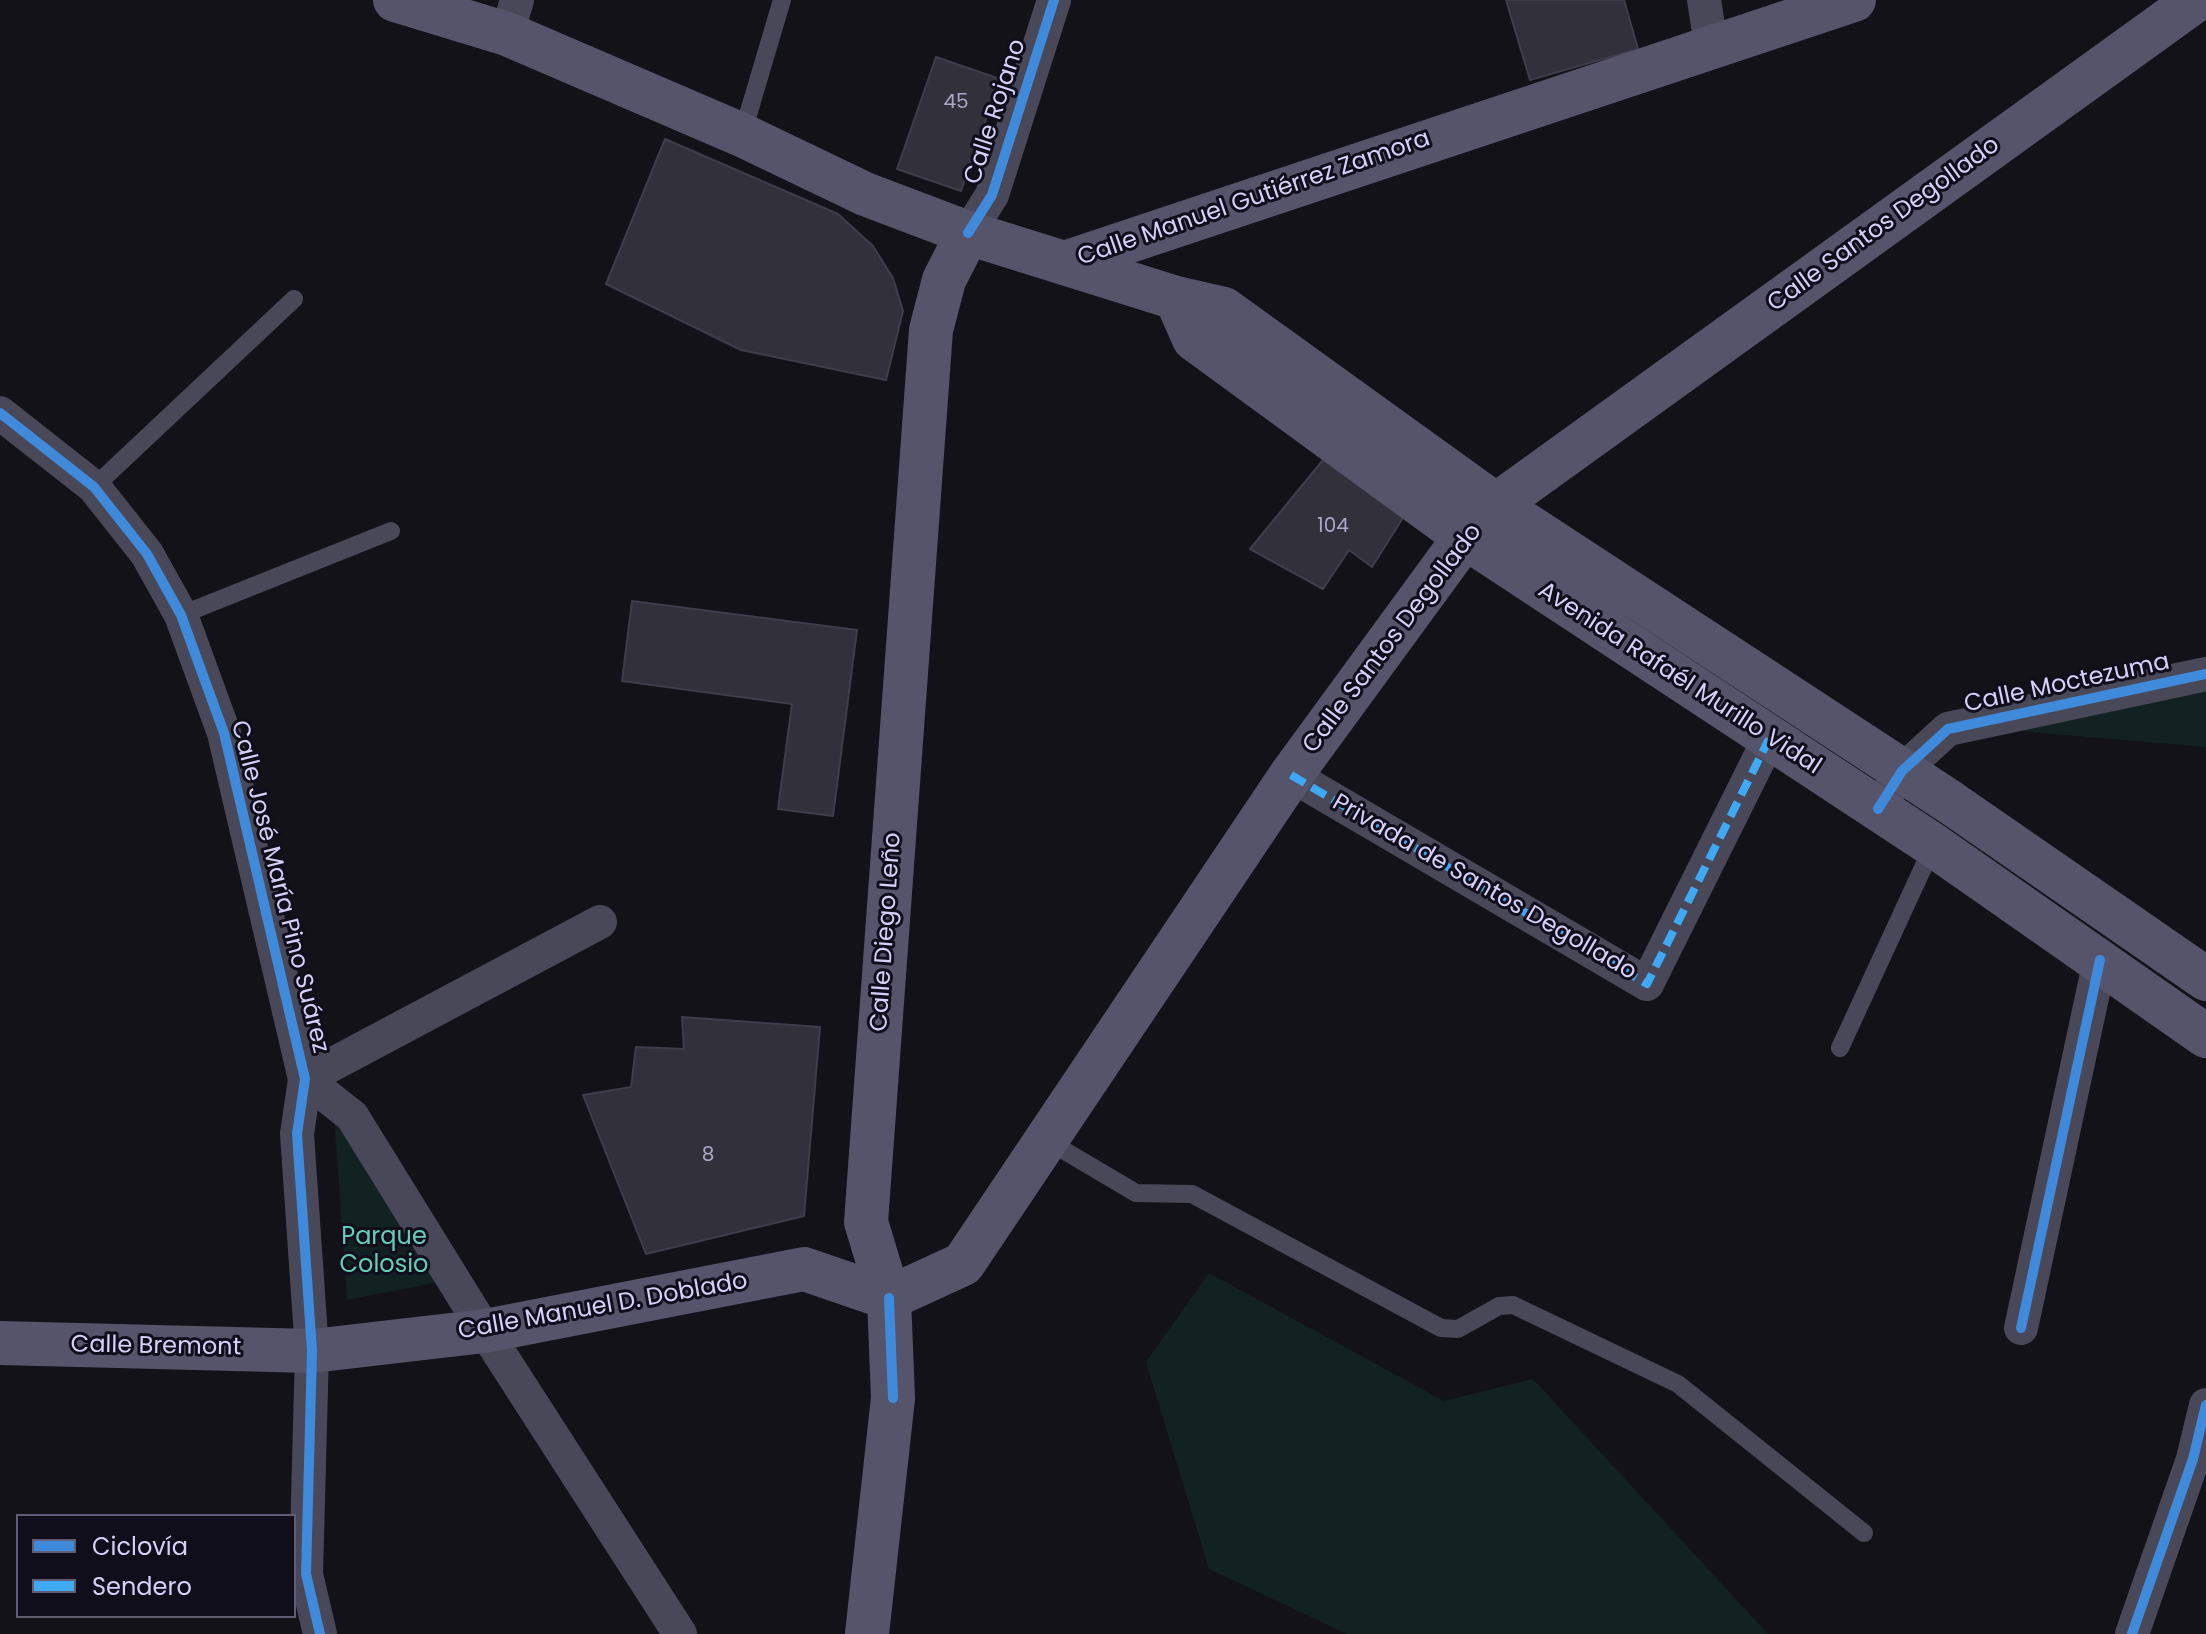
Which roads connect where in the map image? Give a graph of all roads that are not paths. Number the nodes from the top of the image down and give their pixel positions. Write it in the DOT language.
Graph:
graph roads {
  1 [pos="395,0"];
  2 [pos="782,0"];
  3 [pos="1054,0"];
  4 [pos="1704,0"];
  5 [pos="1854,0"];
  6 [pos="2196,0"];
  7 [pos="512,17"];
  8 [pos="1711,45"];
  9 [pos="742,135"];
  10 [pos="968,233"];
  11 [pos="1067,262"];
  12 [pos="1176,298"];
  13 [pos="294,299"];
  14 [pos="0,413"];
  15 [pos="94,487"];
  16 [pos="1496,505"];
  17 [pos="391,531"];
  18 [pos="1465,537"];
  19 [pos="181,615"];
  20 [pos="2206,674"];
  21 [pos="1769,739"];
  22 [pos="1902,771"];
  23 [pos="1291,775"];
  24 [pos="1878,809"];
  25 [pos="1942,824"];
  26 [pos="600,922"];
  27 [pos="2100,960"];
  28 [pos="2206,979"];
  29 [pos="2206,1036"];
  30 [pos="1840,1048"];
  31 [pos="305,1079"];
  32 [pos="1048,1141"];
  33 [pos="889,1298"];
  34 [pos="2021,1328"];
  35 [pos="485,1331"];
  36 [pos="0,1343"];
  37 [pos="312,1351"];
  38 [pos="2206,1405"];
  39 [pos="2200,1461"];
  40 [pos="1864,1533"];
  41 [pos="320,1634"];
  42 [pos="680,1634"];
  43 [pos="867,1634"];
  44 [pos="2132,1634"];
  1 -- 7 [label="main road, Calle Manuel Gutiérrez Zamora"];
  2 -- 9 [label="lane"];
  3 -- 10 [label="street, Calle Rojano"];
  4 -- 8 [label="street"];
  5 -- 8 [label="main road, Calle Manuel Gutiérrez Zamora"];
  6 -- 16 [label="main road, Calle Santos Degollado"];
  7 -- 9 [label="main road, Calle Manuel Gutiérrez Zamora"];
  8 -- 11 [label="main road, Calle Manuel Gutiérrez Zamora"];
  9 -- 10 [label="main road, Calle Manuel Gutiérrez Zamora"];
  10 -- 11 [label="main road, Calle Manuel Gutiérrez Zamora"];
  10 -- 33 [label="main road, Calle Diego Leño"];
  11 -- 12 [label="main road, Avenida Rafaél Murillo Vidal"];
  12 -- 16 [label="main road, Avenida Rafaél Murillo Vidal"];
  12 -- 18 [label="main road, Avenida Rafaél Murillo Vidal"];
  13 -- 15 [label="lane"];
  14 -- 15 [label="street, Calle José María Pino Suárez"];
  15 -- 19 [label="street, Calle José María Pino Suárez"];
  16 -- 18 [label="main road, Calle Santos Degollado"];
  16 -- 22 [label="main road, Avenida Rafaél Murillo Vidal"];
  17 -- 19 [label="lane"];
  18 -- 21 [label="main road, Avenida Rafaél Murillo Vidal"];
  18 -- 23 [label="main road, Calle Santos Degollado"];
  19 -- 31 [label="street, Calle José María Pino Suárez"];
  20 -- 22 [label="street, Calle Moctezuma"];
  21 -- 23 [label="street, Privada de Santos Degollado"];
  21 -- 24 [label="main road, Avenida Rafaél Murillo Vidal"];
  22 -- 24 [label="street, Calle Moctezuma"];
  22 -- 25 [label="main road, Avenida Rafaél Murillo Vidal"];
  23 -- 32 [label="main road, Calle Santos Degollado"];
  24 -- 25 [label="main road, Avenida Rafaél Murillo Vidal"];
  25 -- 27 [label="main road, Avenida Rafaél Murillo Vidal"];
  25 -- 28 [label="main road, Avenida Rafaél Murillo Vidal"];
  25 -- 30 [label="lane"];
  26 -- 31 [label="street"];
  27 -- 29 [label="main road, Avenida Rafaél Murillo Vidal"];
  27 -- 34 [label="street"];
  31 -- 35 [label="street, Calle José María Pino Suárez"];
  31 -- 37 [label="street, Calle José María Pino Suárez"];
  32 -- 33 [label="main road, Calle Santos Degollado"];
  32 -- 40 [label="lane"];
  33 -- 35 [label="main road, Calle Manuel D. Doblado"];
  33 -- 43 [label="main road, Calle Diego Leño"];
  35 -- 37 [label="main road, Calle Manuel D. Doblado"];
  35 -- 42 [label="street, Calle José María Pino Suárez"];
  36 -- 37 [label="main road, Calle Bremont"];
  37 -- 41 [label="street, Calle José María Pino Suárez"];
  38 -- 39 [label="street"];
  39 -- 44 [label="street"];
}
